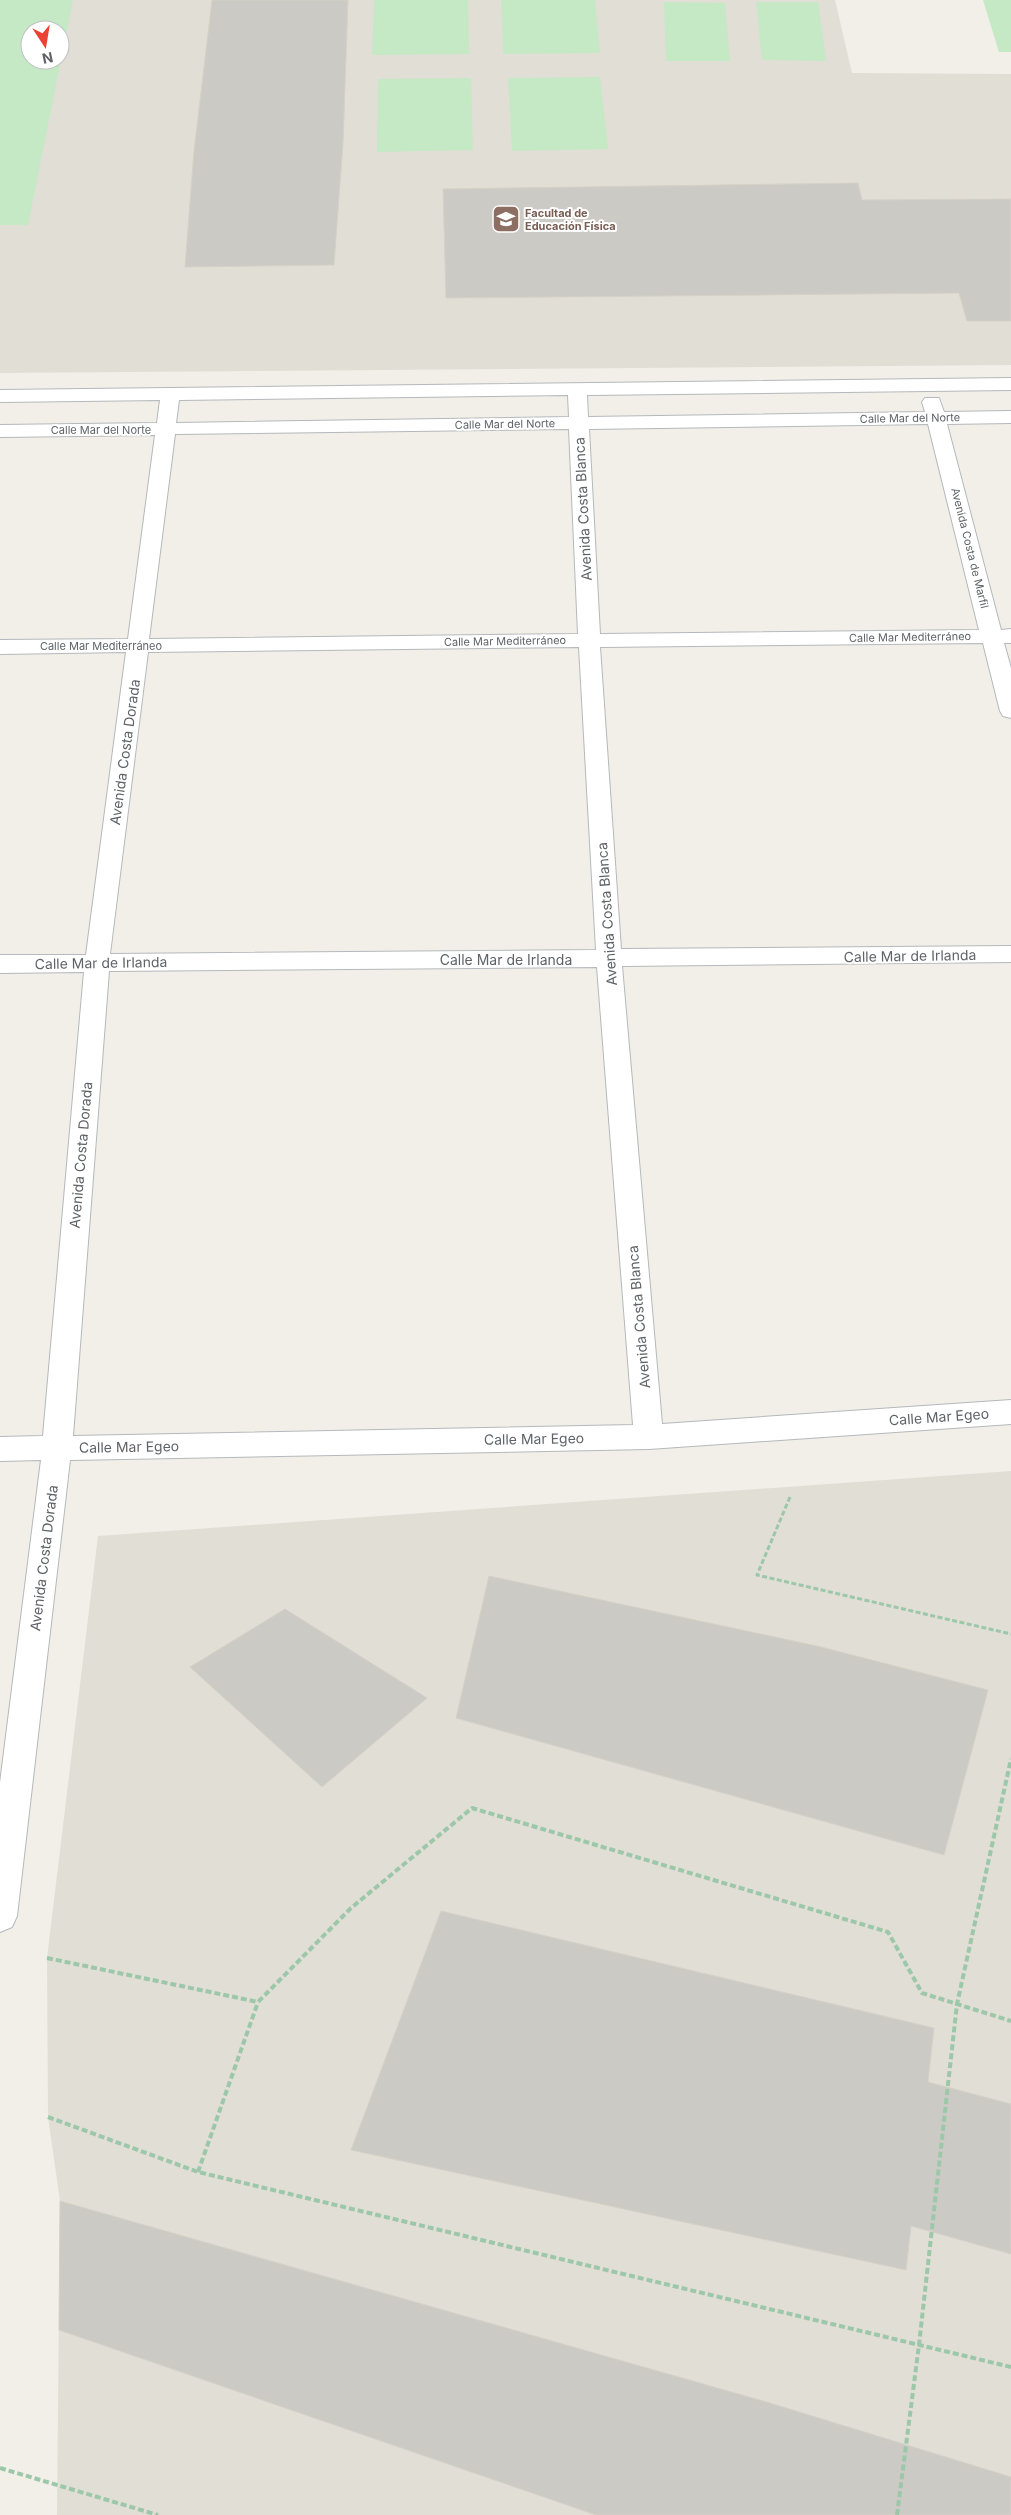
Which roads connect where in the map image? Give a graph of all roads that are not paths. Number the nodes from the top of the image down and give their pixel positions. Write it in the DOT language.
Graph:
graph roads {
  1 [pos="1011,384"];
  2 [pos="927,386"];
  3 [pos="577,390"];
  4 [pos="170,395"];
  5 [pos="0,396"];
  6 [pos="1011,417"];
  7 [pos="938,418"];
  8 [pos="578,422"];
  9 [pos="164,430"];
  10 [pos="0,431"];
  11 [pos="1002,636"];
  12 [pos="589,639"];
  13 [pos="139,646"];
  14 [pos="0,647"];
  15 [pos="1011,711"];
  16 [pos="1011,954"];
  17 [pos="609,960"];
  18 [pos="97,962"];
  19 [pos="0,964"];
  20 [pos="1011,1412"];
  21 [pos="649,1437"];
  22 [pos="57,1448"];
  23 [pos="0,1449"];
  24 [pos="0,1916"];
  1 -- 2 [label="street"];
  2 -- 3 [label="street"];
  2 -- 7 [label="street, Avenida Costa de Marfil"];
  3 -- 4 [label="street"];
  3 -- 8 [label="street, Avenida Costa Blanca"];
  4 -- 5 [label="street"];
  4 -- 9 [label="street, Avenida Costa Dorada"];
  6 -- 7 [label="street, Calle Mar del Norte"];
  7 -- 8 [label="street, Calle Mar del Norte"];
  7 -- 11 [label="street, Avenida Costa de Marfil"];
  8 -- 9 [label="street, Calle Mar del Norte"];
  8 -- 12 [label="street, Avenida Costa Blanca"];
  9 -- 10 [label="street, Calle Mar del Norte"];
  9 -- 13 [label="street, Avenida Costa Dorada"];
  11 -- 12 [label="street, Calle Mar Mediterráneo"];
  11 -- 15 [label="street, Avenida Costa de Marfil"];
  12 -- 13 [label="street, Calle Mar Mediterráneo"];
  12 -- 17 [label="street, Avenida Costa Blanca"];
  13 -- 14 [label="street, Calle Mar Mediterráneo"];
  13 -- 18 [label="street, Avenida Costa Dorada"];
  16 -- 17 [label="street, Calle Mar de Irlanda"];
  17 -- 18 [label="street, Calle Mar de Irlanda"];
  17 -- 21 [label="street, Avenida Costa Blanca"];
  18 -- 19 [label="street, Calle Mar de Irlanda"];
  18 -- 22 [label="street, Avenida Costa Dorada"];
  20 -- 21 [label="street, Calle Mar Egeo"];
  21 -- 22 [label="street, Calle Mar Egeo"];
  22 -- 23 [label="street, Calle Mar Egeo"];
  22 -- 24 [label="street, Avenida Costa Dorada"];
}
